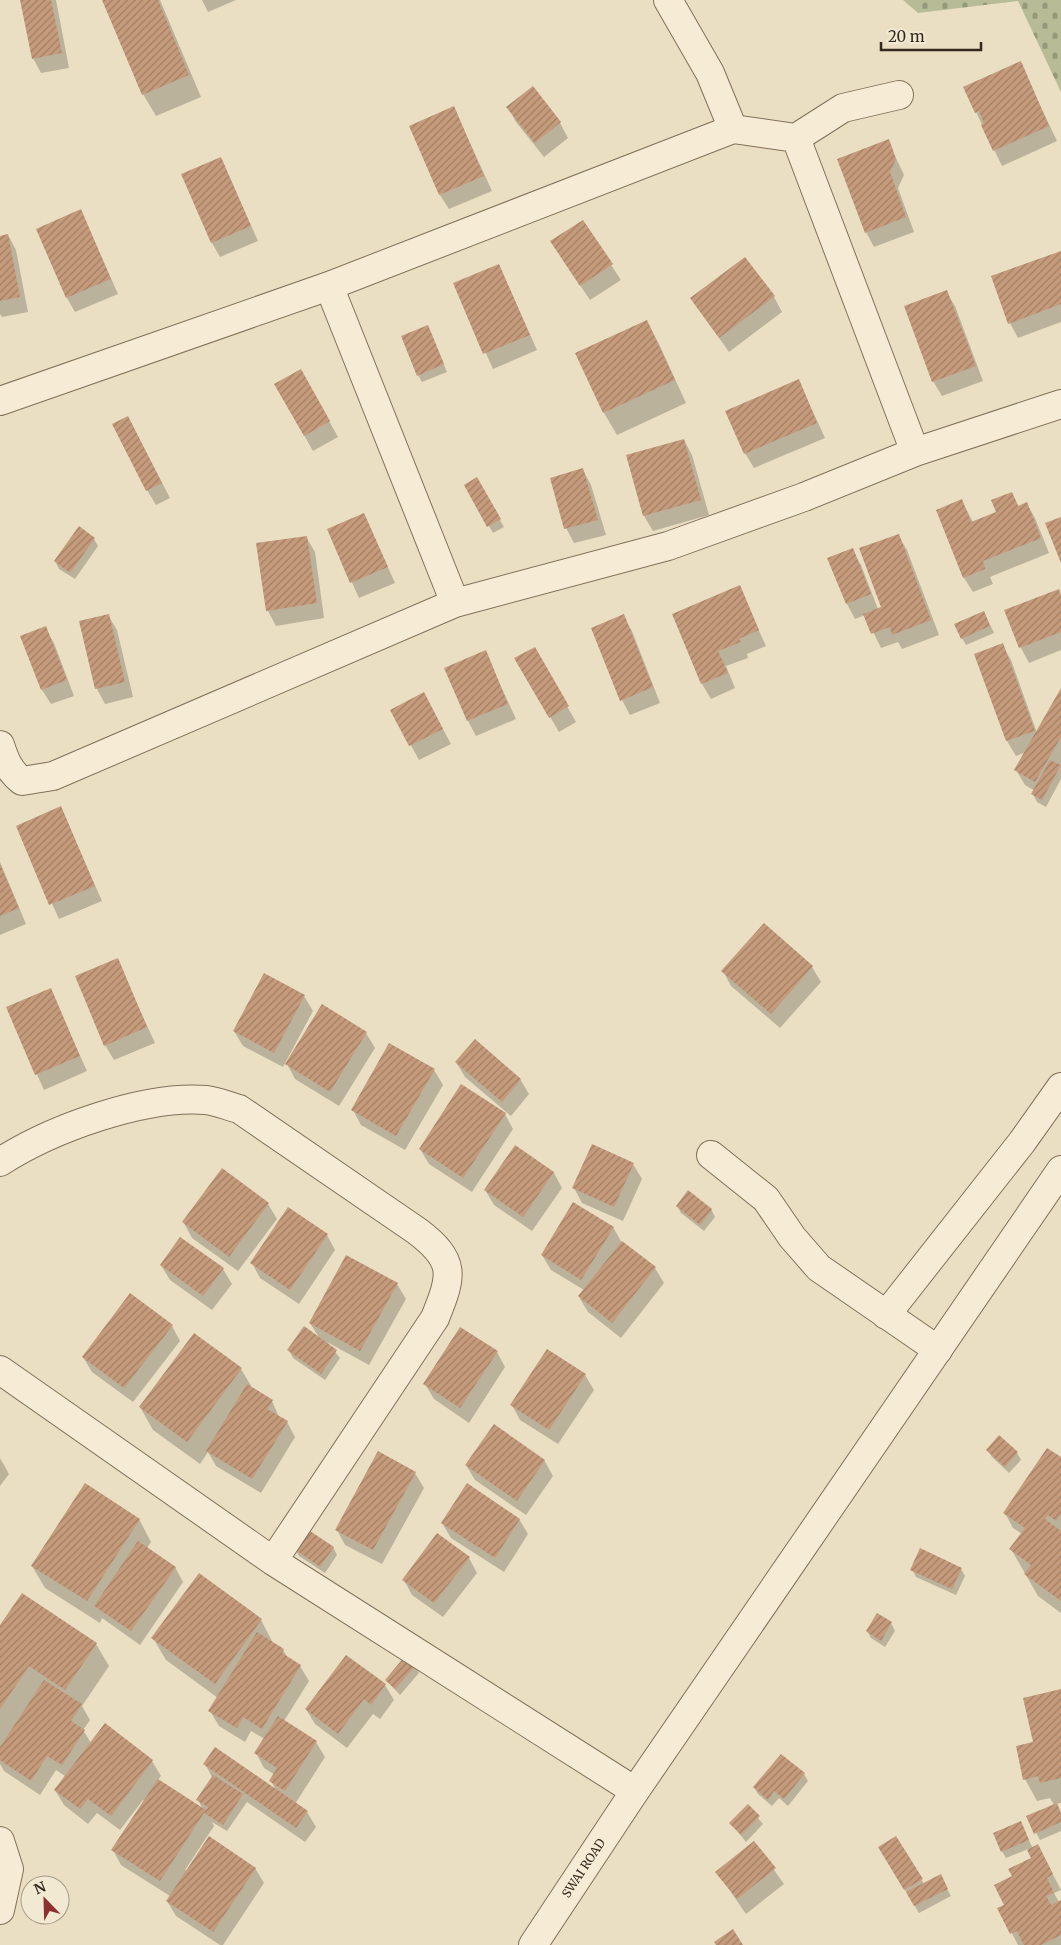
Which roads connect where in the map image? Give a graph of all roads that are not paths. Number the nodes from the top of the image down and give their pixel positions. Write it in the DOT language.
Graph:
graph roads {
  1 [pos="668,0"];
  2 [pos="899,95"];
  3 [pos="733,129"];
  4 [pos="796,138"];
  5 [pos="329,286"];
  6 [pos="0,401"];
  7 [pos="1061,404"];
  8 [pos="916,452"];
  9 [pos="455,602"];
  10 [pos="0,745"];
  11 [pos="1061,1087"];
  12 [pos="711,1155"];
  13 [pos="0,1162"];
  14 [pos="1061,1170"];
  15 [pos="886,1314"];
  16 [pos="938,1350"];
  17 [pos="0,1370"];
  18 [pos="273,1561"];
  19 [pos="635,1790"];
  20 [pos="0,1841"];
  21 [pos="0,1910"];
  22 [pos="533,1945"];
  1 -- 3 [label="street"];
  2 -- 4 [label="street"];
  3 -- 4 [label="street"];
  3 -- 5 [label="street"];
  4 -- 8 [label="street"];
  5 -- 6 [label="street"];
  5 -- 9 [label="street"];
  7 -- 8 [label="street"];
  8 -- 9 [label="street"];
  9 -- 10 [label="street"];
  11 -- 15 [label="street"];
  12 -- 15 [label="street"];
  13 -- 18 [label="street"];
  14 -- 16 [label="street, SWAI ROAD"];
  15 -- 16 [label="street"];
  16 -- 19 [label="street, SWAI ROAD"];
  17 -- 18 [label="street"];
  18 -- 19 [label="street"];
  19 -- 22 [label="street, SWAI ROAD"];
  20 -- 21 [label="street"];
}
